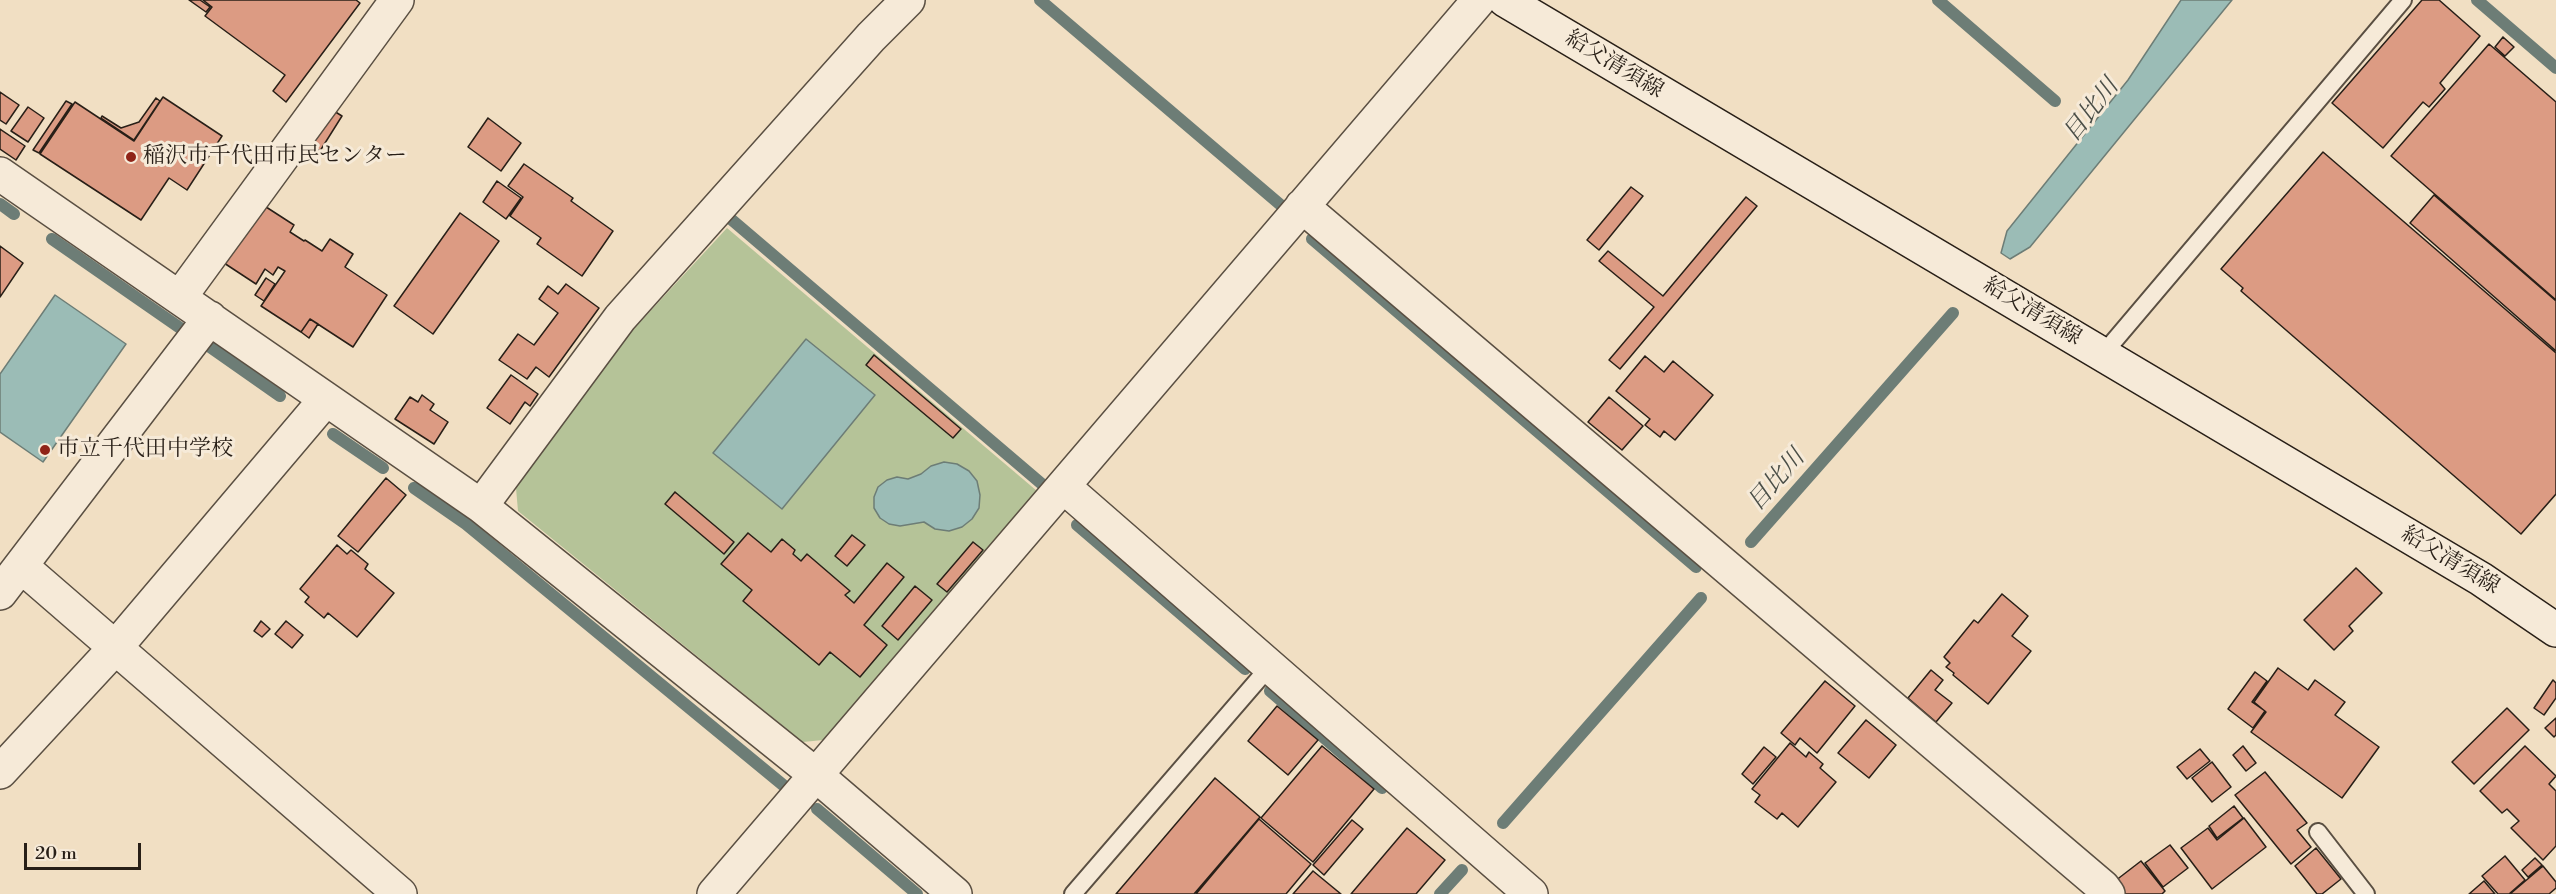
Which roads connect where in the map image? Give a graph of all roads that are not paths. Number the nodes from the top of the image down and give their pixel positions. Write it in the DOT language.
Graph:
graph roads {
  1 [pos="397,0"];
  2 [pos="908,0"];
  3 [pos="1479,0"];
  4 [pos="1505,0"];
  5 [pos="2403,0"];
  6 [pos="0,174"];
  7 [pos="1302,207"];
  8 [pos="180,297"];
  9 [pos="210,318"];
  10 [pos="2103,354"];
  11 [pos="326,399"];
  12 [pos="1063,486"];
  13 [pos="482,506"];
  14 [pos="21,566"];
  15 [pos="0,592"];
  16 [pos="2556,630"];
  17 [pos="115,648"];
  18 [pos="1270,666"];
  19 [pos="0,772"];
  20 [pos="816,775"];
  21 [pos="2318,832"];
  22 [pos="400,894"];
  23 [pos="714,894"];
  24 [pos="955,894"];
  25 [pos="1073,894"];
  26 [pos="1532,894"];
  27 [pos="2108,894"];
  28 [pos="2366,894"];
  1 -- 8 [label="street"];
  2 -- 13 [label="street"];
  3 -- 7 [label="street"];
  4 -- 10 [label="street, 給父清須線"];
  5 -- 10 [label="lane"];
  6 -- 8 [label="street"];
  7 -- 12 [label="street"];
  7 -- 27 [label="street"];
  8 -- 9 [label="street"];
  9 -- 11 [label="street"];
  9 -- 14 [label="street"];
  10 -- 16 [label="street, 給父清須線"];
  11 -- 13 [label="street"];
  11 -- 17 [label="street"];
  12 -- 18 [label="street"];
  12 -- 20 [label="street"];
  13 -- 20 [label="street"];
  14 -- 15 [label="street"];
  14 -- 17 [label="street"];
  17 -- 19 [label="street"];
  17 -- 22 [label="street"];
  18 -- 25 [label="lane"];
  18 -- 26 [label="street"];
  20 -- 23 [label="street"];
  20 -- 24 [label="street"];
  21 -- 28 [label="lane"];
}
